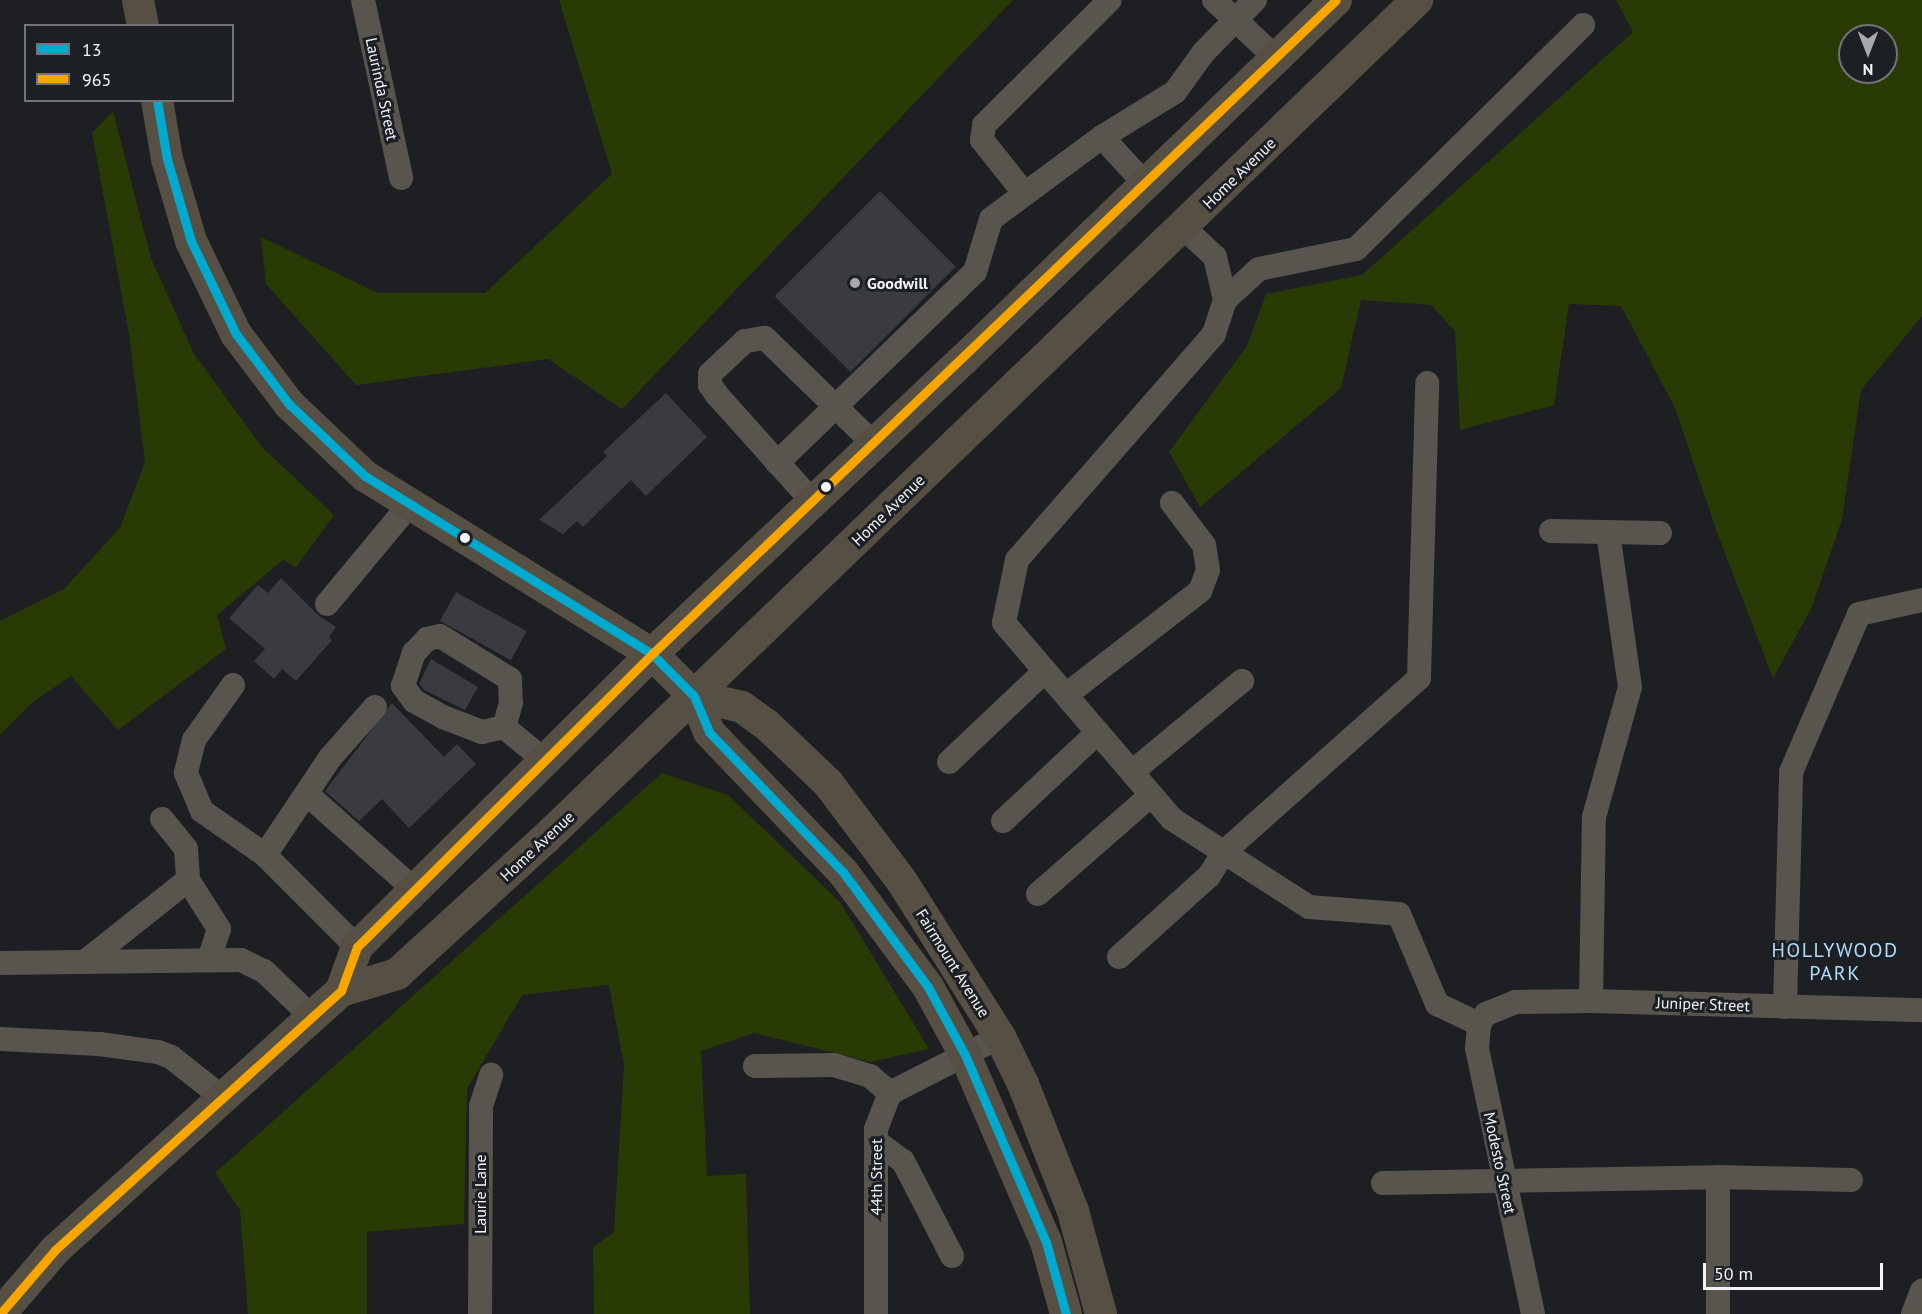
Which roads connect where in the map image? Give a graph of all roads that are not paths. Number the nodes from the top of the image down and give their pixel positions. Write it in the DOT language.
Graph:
graph roads {
  1 [pos="138,0"];
  2 [pos="363,0"];
  3 [pos="1110,0"];
  4 [pos="1214,0"];
  5 [pos="1255,0"];
  6 [pos="1336,0"];
  7 [pos="1417,0"];
  8 [pos="1238,18"];
  9 [pos="143,24"];
  10 [pos="1583,25"];
  11 [pos="1276,58"];
  12 [pos="156,102"];
  13 [pos="1102,137"];
  14 [pos="401,178"];
  15 [pos="1145,184"];
  16 [pos="1025,194"];
  17 [pos="1183,227"];
  18 [pos="1225,300"];
  19 [pos="1427,383"];
  20 [pos="836,407"];
  21 [pos="874,444"];
  22 [pos="777,463"];
  23 [pos="813,502"];
  24 [pos="410,504"];
  25 [pos="1172,504"];
  26 [pos="1551,531"];
  27 [pos="1608,533"];
  28 [pos="1660,533"];
  29 [pos="1922,600"];
  30 [pos="327,604"];
  31 [pos="652,654"];
  32 [pos="1045,671"];
  33 [pos="1242,681"];
  34 [pos="233,685"];
  35 [pos="1066,695"];
  36 [pos="694,696"];
  37 [pos="375,707"];
  38 [pos="504,727"];
  39 [pos="1098,732"];
  40 [pos="544,760"];
  41 [pos="949,762"];
  42 [pos="1132,772"];
  43 [pos="308,795"];
  44 [pos="1151,795"];
  45 [pos="162,819"];
  46 [pos="1002,821"];
  47 [pos="1224,852"];
  48 [pos="265,855"];
  49 [pos="188,880"];
  50 [pos="414,890"];
  51 [pos="1038,894"];
  52 [pos="357,947"];
  53 [pos="1119,957"];
  54 [pos="209,959"];
  55 [pos="86,961"];
  56 [pos="0,963"];
  57 [pos="341,991"];
  58 [pos="1591,1001"];
  59 [pos="1785,1007"];
  60 [pos="1922,1010"];
  61 [pos="312,1017"];
  62 [pos="1482,1019"];
  63 [pos="1000,1037"];
  64 [pos="0,1039"];
  65 [pos="965,1055"];
  66 [pos="755,1066"];
  67 [pos="491,1076"];
  68 [pos="890,1094"];
  69 [pos="223,1098"];
  70 [pos="876,1141"];
  71 [pos="1718,1177"];
  72 [pos="1502,1179"];
  73 [pos="1851,1180"];
  74 [pos="1383,1183"];
  75 [pos="952,1256"];
  76 [pos="1922,1291"];
  77 [pos="0,1314"];
  78 [pos="480,1314"];
  79 [pos="876,1314"];
  80 [pos="1066,1314"];
  81 [pos="1101,1314"];
  82 [pos="1533,1314"];
  83 [pos="1718,1314"];
  84 [pos="1913,1314"];
  1 -- 9 [label="main road"];
  2 -- 14 [label="street, Laurinda Street"];
  3 -- 16 [label="street"];
  4 -- 8 [label="street"];
  5 -- 8 [label="street"];
  6 -- 11 [label="main road, Home Avenue"];
  7 -- 17 [label="main road, Home Avenue"];
  8 -- 11 [label="street"];
  8 -- 13 [label="street"];
  10 -- 18 [label="street"];
  11 -- 15 [label="main road, Home Avenue"];
  12 -- 24 [label="main road, Fairmount Avenue"];
  13 -- 15 [label="street"];
  13 -- 16 [label="street"];
  15 -- 21 [label="main road, Home Avenue"];
  16 -- 20 [label="street"];
  17 -- 18 [label="street"];
  17 -- 36 [label="main road, Home Avenue"];
  18 -- 32 [label="street"];
  19 -- 47 [label="street"];
  20 -- 21 [label="street"];
  20 -- 22 [label="street"];
  20 -- 22 [label="street"];
  21 -- 23 [label="main road, Home Avenue"];
  22 -- 23 [label="street"];
  23 -- 31 [label="main road, Home Avenue"];
  24 -- 30 [label="street"];
  24 -- 31 [label="main road, Fairmount Avenue"];
  25 -- 35 [label="street"];
  26 -- 27 [label="street"];
  27 -- 28 [label="street"];
  27 -- 58 [label="street"];
  29 -- 59 [label="street"];
  31 -- 36 [label="main road, Fairmount Avenue"];
  31 -- 40 [label="main road, Home Avenue"];
  32 -- 35 [label="street"];
  32 -- 41 [label="street"];
  33 -- 42 [label="street"];
  34 -- 48 [label="street"];
  35 -- 39 [label="street"];
  36 -- 57 [label="main road, Home Avenue"];
  36 -- 63 [label="main road, Fairmount Avenue"];
  36 -- 65 [label="main road, Fairmount Avenue"];
  37 -- 43 [label="street"];
  38 -- 38 [label="street"];
  38 -- 40 [label="street"];
  39 -- 42 [label="street"];
  39 -- 46 [label="street"];
  40 -- 50 [label="main road, Home Avenue"];
  42 -- 44 [label="street"];
  43 -- 48 [label="street"];
  43 -- 50 [label="street"];
  44 -- 47 [label="street"];
  44 -- 51 [label="street"];
  45 -- 49 [label="street"];
  47 -- 53 [label="street"];
  47 -- 62 [label="street"];
  48 -- 52 [label="street"];
  49 -- 54 [label="street"];
  49 -- 55 [label="street"];
  50 -- 52 [label="main road, Home Avenue"];
  52 -- 57 [label="main road, Home Avenue"];
  54 -- 55 [label="street"];
  54 -- 61 [label="street"];
  55 -- 56 [label="street"];
  57 -- 61 [label="main road, Home Avenue"];
  58 -- 59 [label="street, Juniper Street"];
  58 -- 62 [label="street, Juniper Street"];
  59 -- 60 [label="street, Juniper Street"];
  61 -- 69 [label="main road, Home Avenue"];
  62 -- 72 [label="street, Modesto Street"];
  63 -- 65 [label="street"];
  63 -- 81 [label="main road, Fairmount Avenue"];
  64 -- 69 [label="street"];
  65 -- 68 [label="street"];
  65 -- 80 [label="main road, Fairmount Avenue"];
  66 -- 68 [label="street"];
  67 -- 78 [label="street, Laurie Lane"];
  68 -- 70 [label="street, 44th Street"];
  69 -- 77 [label="main road, Home Avenue"];
  70 -- 75 [label="street"];
  70 -- 79 [label="street, 44th Street"];
  71 -- 72 [label="street"];
  71 -- 73 [label="street"];
  71 -- 83 [label="street"];
  72 -- 74 [label="street"];
  72 -- 82 [label="street, Modesto Street"];
  76 -- 84 [label="street"];
}
